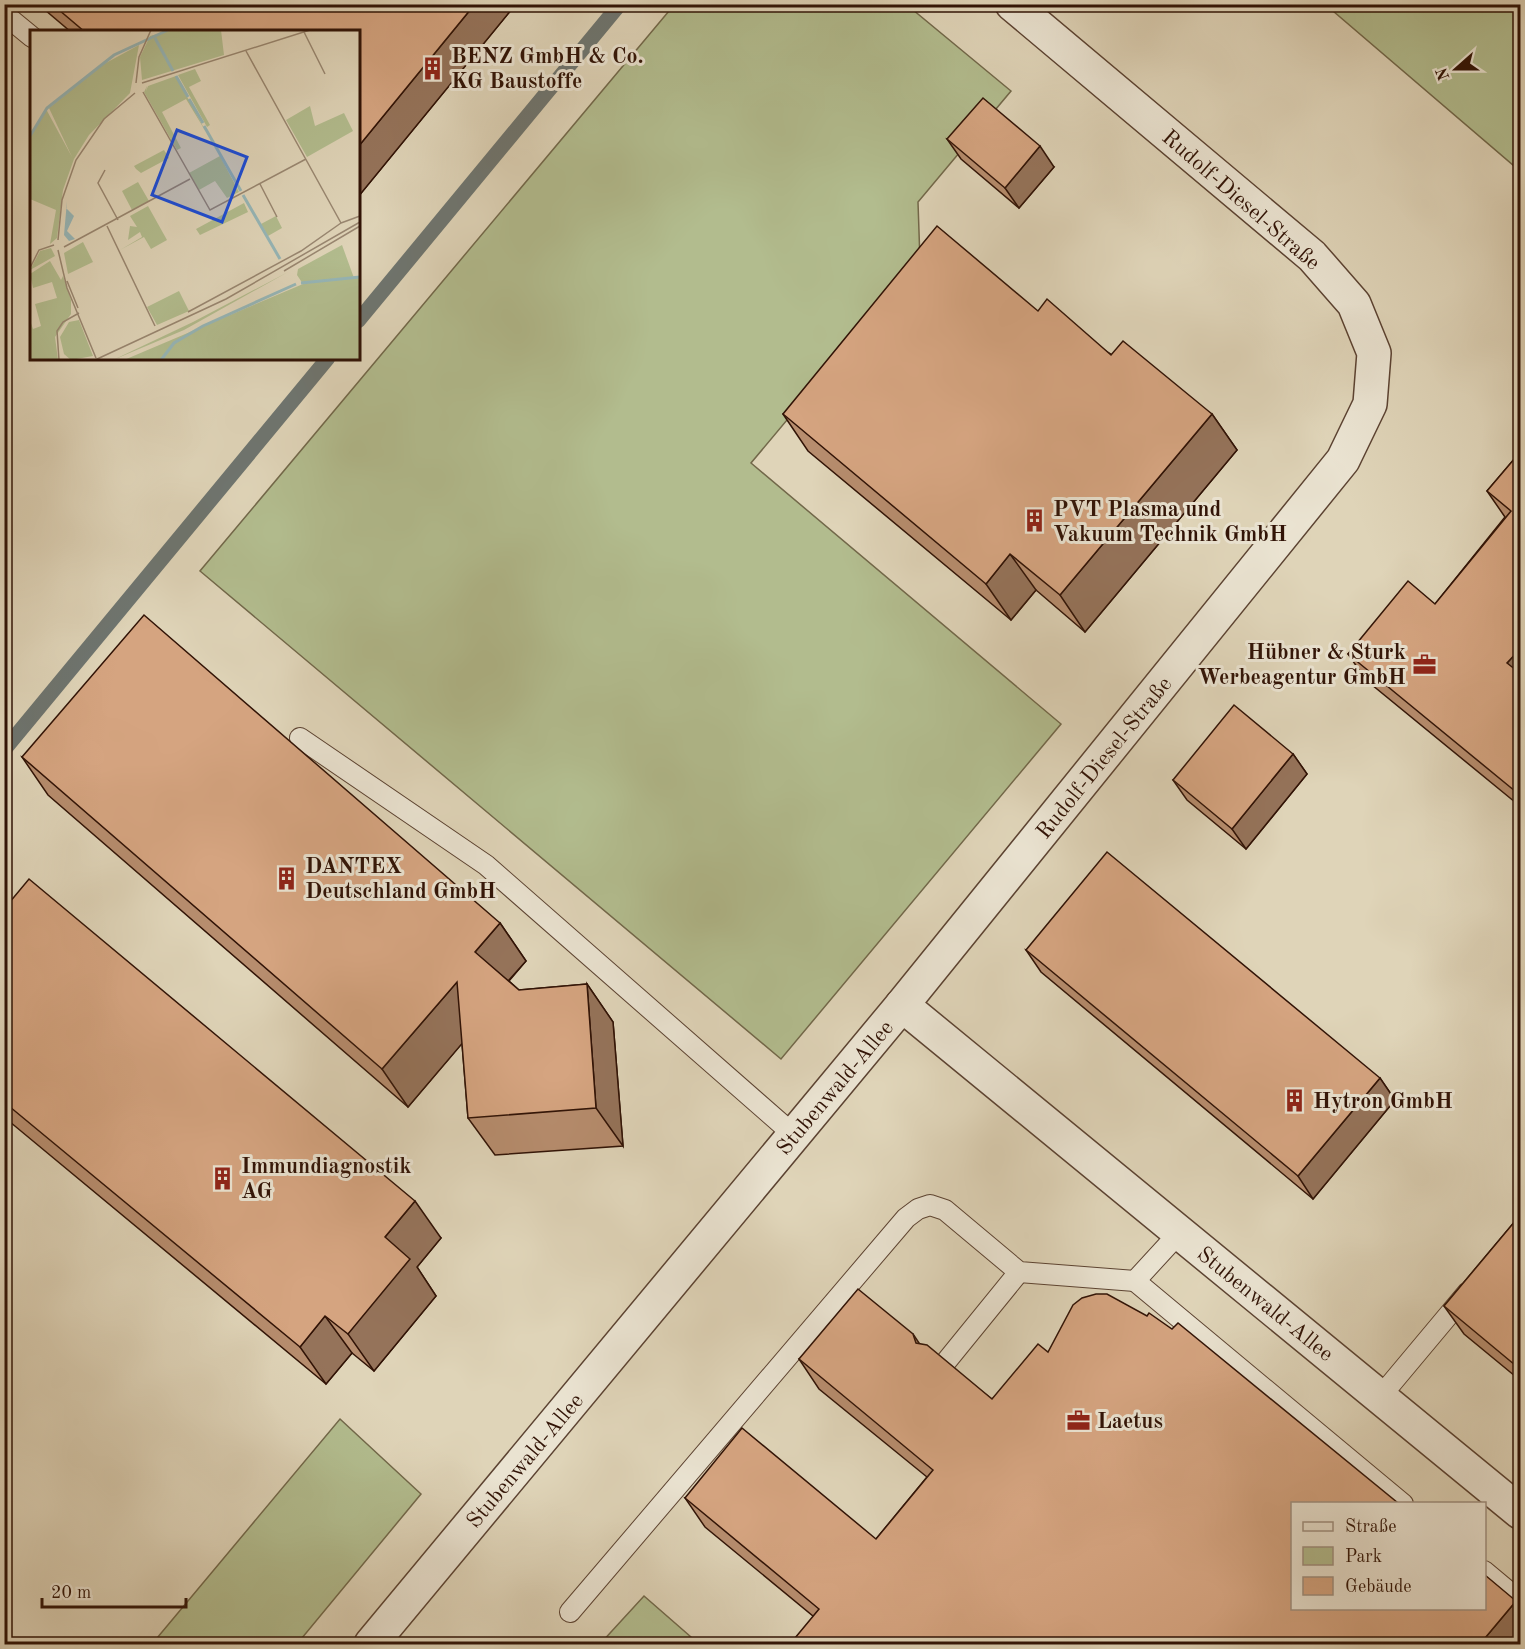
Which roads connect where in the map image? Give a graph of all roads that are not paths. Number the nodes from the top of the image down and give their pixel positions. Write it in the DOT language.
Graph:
graph roads {
  1 [pos="1012,4"];
  2 [pos="4,14"];
  3 [pos="30,35"];
  4 [pos="300,738"];
  5 [pos="902,1005"];
  6 [pos="794,1135"];
  7 [pos="1180,1232"];
  8 [pos="1019,1272"];
  9 [pos="1135,1281"];
  10 [pos="1477,1281"];
  11 [pos="945,1363"];
  12 [pos="1380,1397"];
  13 [pos="1402,1502"];
  14 [pos="1521,1512"];
  15 [pos="1486,1572"];
  16 [pos="1521,1601"];
  17 [pos="570,1612"];
  18 [pos="371,1644"];
  1 -- 5 [label="street, Rudolf-Diesel-Straße"];
  2 -- 3 [label="lane"];
  4 -- 6 [label="lane"];
  5 -- 6 [label="street, Stubenwald-Allee"];
  5 -- 7 [label="street, Stubenwald-Allee"];
  6 -- 18 [label="street, Stubenwald-Allee"];
  7 -- 9 [label="lane"];
  7 -- 12 [label="street, Stubenwald-Allee"];
  8 -- 9 [label="lane"];
  8 -- 11 [label="lane"];
  8 -- 17 [label="lane"];
  9 -- 13 [label="lane"];
  10 -- 12 [label="lane"];
  12 -- 14 [label="street, Stubenwald-Allee"];
  15 -- 16 [label="lane"];
}
